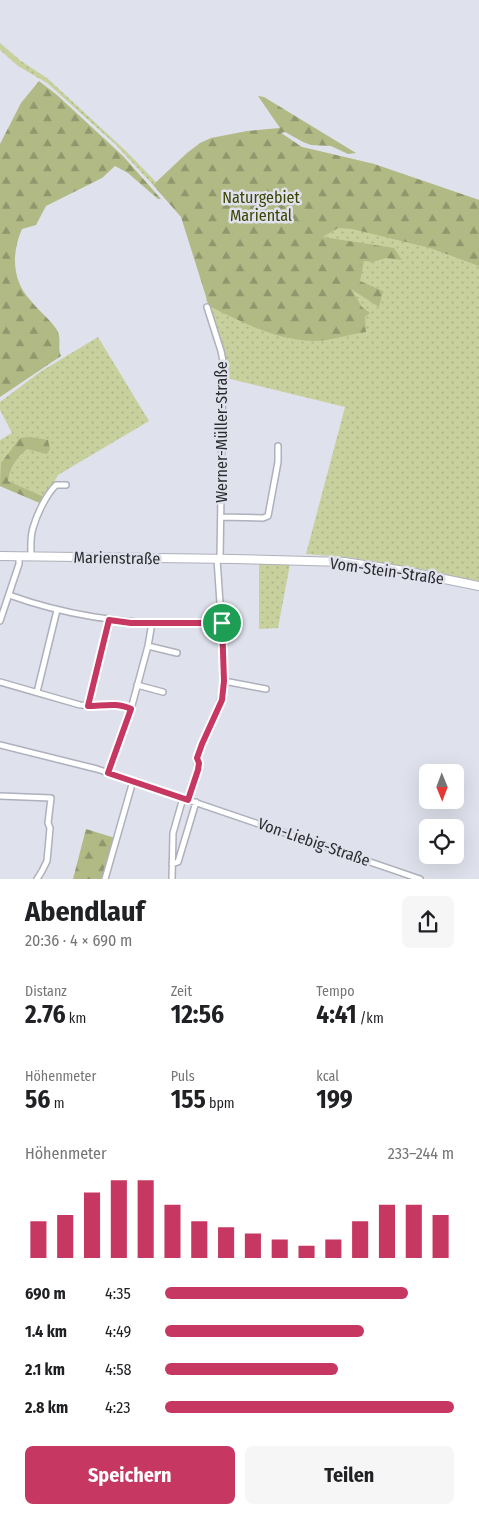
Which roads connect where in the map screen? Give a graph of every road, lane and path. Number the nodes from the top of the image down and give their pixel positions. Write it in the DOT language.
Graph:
graph roads {
  1 [pos="207,307"];
  2 [pos="278,446"];
  3 [pos="66,485"];
  4 [pos="221,518"];
  5 [pos="0,556"];
  6 [pos="18,556"];
  7 [pos="31,556"];
  8 [pos="219,559"];
  9 [pos="234,559"];
  10 [pos="479,586"];
  11 [pos="9,595"];
  12 [pos="57,610"];
  13 [pos="109,620"];
  14 [pos="0,621"];
  15 [pos="152,623"];
  16 [pos="222,623"];
  17 [pos="148,646"];
  18 [pos="177,653"];
  19 [pos="224,681"];
  20 [pos="0,682"];
  21 [pos="138,685"];
  22 [pos="266,689"];
  23 [pos="37,692"];
  24 [pos="164,692"];
  25 [pos="88,706"];
  26 [pos="131,709"];
  27 [pos="0,745"];
  28 [pos="108,773"];
  29 [pos="133,781"];
  30 [pos="0,796"];
  31 [pos="186,799"];
  32 [pos="196,802"];
  33 [pos="172,864"];
  34 [pos="37,879"];
  35 [pos="105,879"];
  36 [pos="172,879"];
  37 [pos="420,879"];
  1 -- 4 [label="street, Werner-Müller-Straße"];
  2 -- 4 [label="street"];
  3 -- 7 [label="street"];
  4 -- 8 [label="street, Werner-Müller-Straße"];
  5 -- 6 [label="main road, Marienstraße"];
  6 -- 7 [label="main road, Marienstraße"];
  6 -- 11 [label="street"];
  7 -- 8 [label="main road, Marienstraße"];
  8 -- 9 [label="main road, Marienstraße"];
  8 -- 16 [label="street, Werner-Müller-Straße"];
  9 -- 10 [label="main road, Vom-Stein-Straße"];
  11 -- 12 [label="street"];
  11 -- 14 [label="street"];
  12 -- 13 [label="street"];
  12 -- 23 [label="street"];
  13 -- 15 [label="street"];
  13 -- 25 [label="street"];
  15 -- 16 [label="street"];
  15 -- 17 [label="street"];
  16 -- 19 [label="street, Werner-Müller-Straße"];
  17 -- 18 [label="street"];
  17 -- 21 [label="street"];
  19 -- 22 [label="street"];
  19 -- 31 [label="street, Werner-Müller-Straße"];
  20 -- 23 [label="street"];
  21 -- 24 [label="street"];
  21 -- 26 [label="street"];
  23 -- 25 [label="street"];
  25 -- 26 [label="street"];
  26 -- 28 [label="street"];
  27 -- 28 [label="street, Von-Liebig-Straße"];
  28 -- 29 [label="street, Von-Liebig-Straße"];
  29 -- 31 [label="street, Von-Liebig-Straße"];
  29 -- 35 [label="street"];
  30 -- 34 [label="street"];
  31 -- 32 [label="street, Von-Liebig-Straße"];
  31 -- 33 [label="street, Werner-Müller-Straße"];
  32 -- 33 [label="street"];
  32 -- 37 [label="street, Von-Liebig-Straße"];
  33 -- 36 [label="street, Werner-Müller-Straße"];
}
